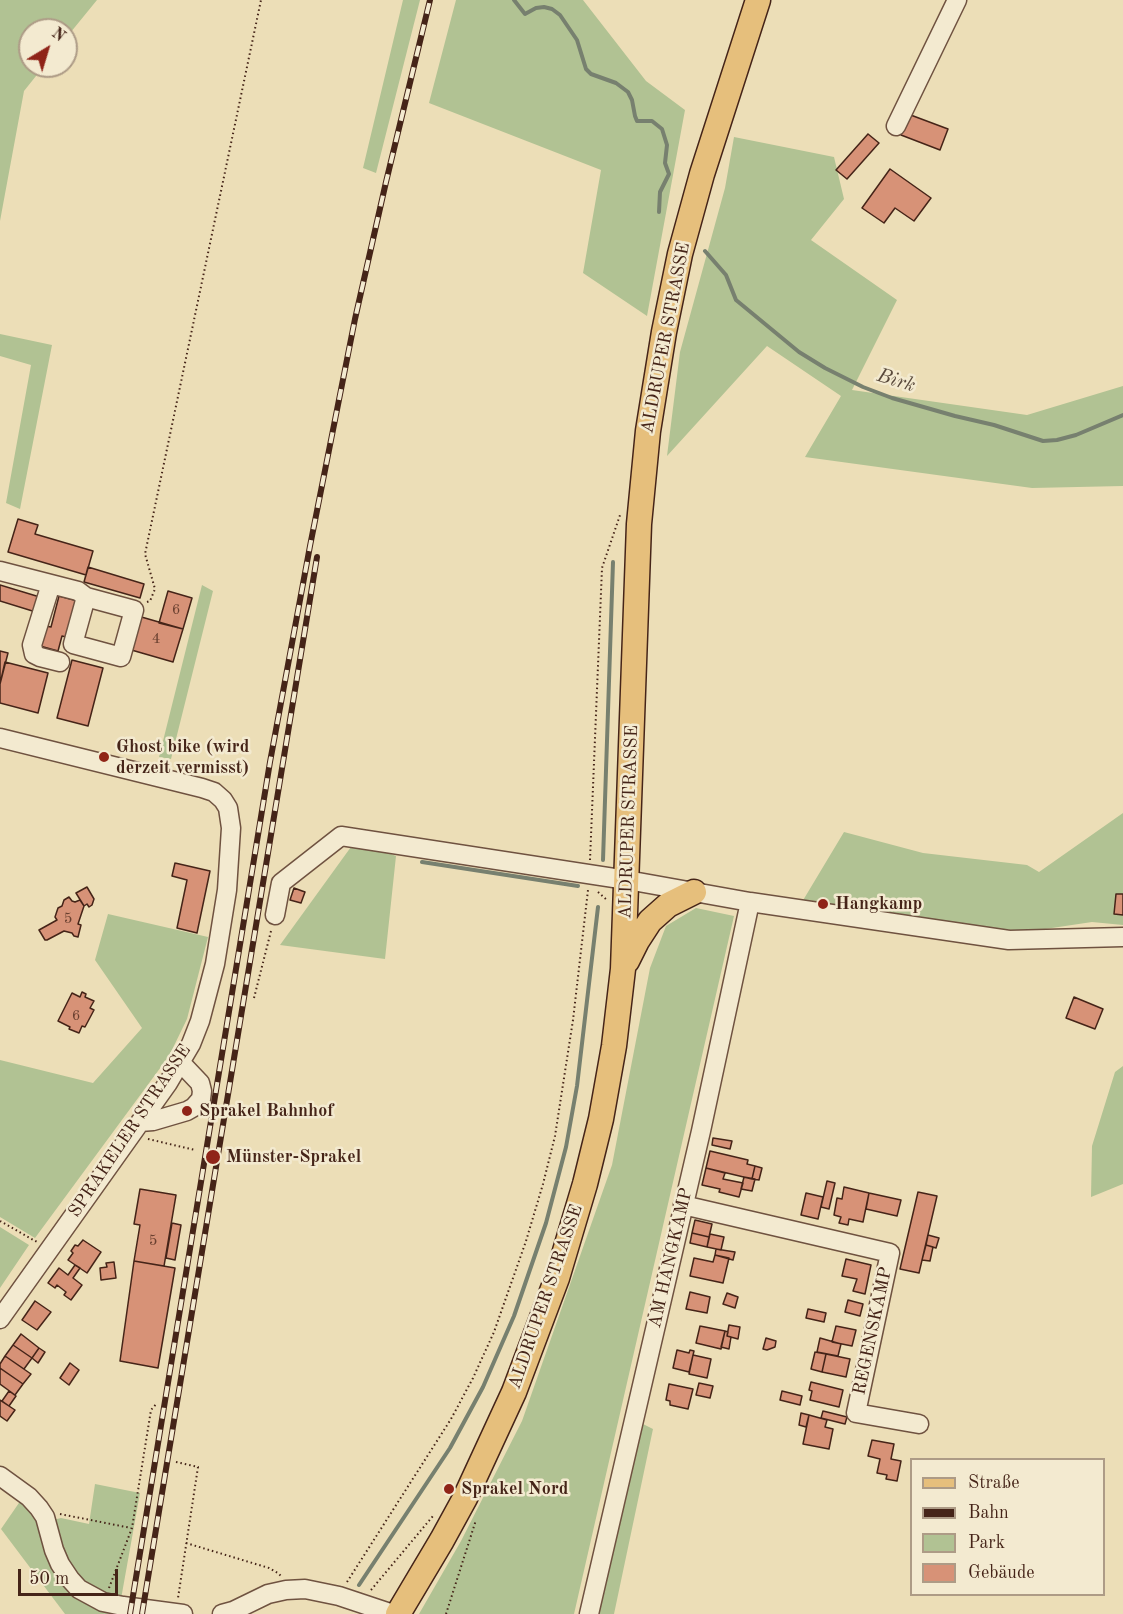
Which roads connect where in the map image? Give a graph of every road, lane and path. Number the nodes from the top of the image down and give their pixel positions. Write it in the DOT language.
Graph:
graph roads {
  1 [pos="261,0"];
  2 [pos="758,0"];
  3 [pos="957,0"];
  4 [pos="896,126"];
  5 [pos="0,571"];
  6 [pos="51,584"];
  7 [pos="86,597"];
  8 [pos="134,610"];
  9 [pos="60,662"];
  10 [pos="0,738"];
  11 [pos="590,875"];
  12 [pos="627,880"];
  13 [pos="694,892"];
  14 [pos="750,902"];
  15 [pos="275,915"];
  16 [pos="1123,937"];
  17 [pos="623,969"];
  18 [pos="254,998"];
  19 [pos="181,1063"];
  20 [pos="136,1128"];
  21 [pos="195,1150"];
  22 [pos="683,1205"];
  23 [pos="0,1221"];
  24 [pos="50,1249"];
  25 [pos="0,1319"];
  26 [pos="157,1403"];
  27 [pos="919,1424"];
  28 [pos="176,1462"];
  29 [pos="0,1476"];
  30 [pos="439,1509"];
  31 [pos="45,1517"];
  32 [pos="476,1518"];
  33 [pos="132,1528"];
  34 [pos="186,1543"];
  35 [pos="269,1568"];
  36 [pos="112,1579"];
  37 [pos="179,1588"];
  38 [pos="339,1596"];
  39 [pos="360,1603"];
  40 [pos="400,1609"];
  41 [pos="183,1614"];
  42 [pos="222,1614"];
  43 [pos="446,1614"];
  44 [pos="589,1614"];
  1 -- 8 [label="path"];
  2 -- 12 [label="main road, ALDRUPER STRASSE"];
  3 -- 4 [label="street"];
  5 -- 6 [label="street"];
  6 -- 7 [label="street"];
  6 -- 9 [label="street"];
  7 -- 8 [label="street"];
  7 -- 8 [label="street"];
  10 -- 19 [label="street, SPRAKELER STRASSE"];
  11 -- 12 [label="street"];
  11 -- 15 [label="street"];
  11 -- 38 [label="path"];
  12 -- 13 [label="street"];
  12 -- 17 [label="main road, ALDRUPER STRASSE"];
  13 -- 14 [label="street"];
  13 -- 17 [label="main road"];
  14 -- 16 [label="street"];
  14 -- 22 [label="street, AM HANGKAMP"];
  15 -- 18 [label="path"];
  17 -- 40 [label="main road, ALDRUPER STRASSE"];
  19 -- 20 [label="street, SPRAKELER STRASSE"];
  19 -- 20 [label="street"];
  20 -- 21 [label="path"];
  20 -- 24 [label="street, SPRAKELER STRASSE"];
  22 -- 27 [label="street, REGENSKAMP"];
  22 -- 44 [label="street, AM HANGKAMP"];
  23 -- 24 [label="path"];
  24 -- 25 [label="street, SPRAKELER STRASSE"];
  26 -- 33 [label="path"];
  28 -- 34 [label="path"];
  29 -- 31 [label="street"];
  30 -- 39 [label="path"];
  31 -- 33 [label="path"];
  31 -- 41 [label="street"];
  32 -- 43 [label="path"];
  33 -- 36 [label="path"];
  34 -- 35 [label="path"];
  34 -- 37 [label="path"];
  38 -- 39 [label="street"];
  38 -- 42 [label="street"];
  39 -- 40 [label="street"];
}
